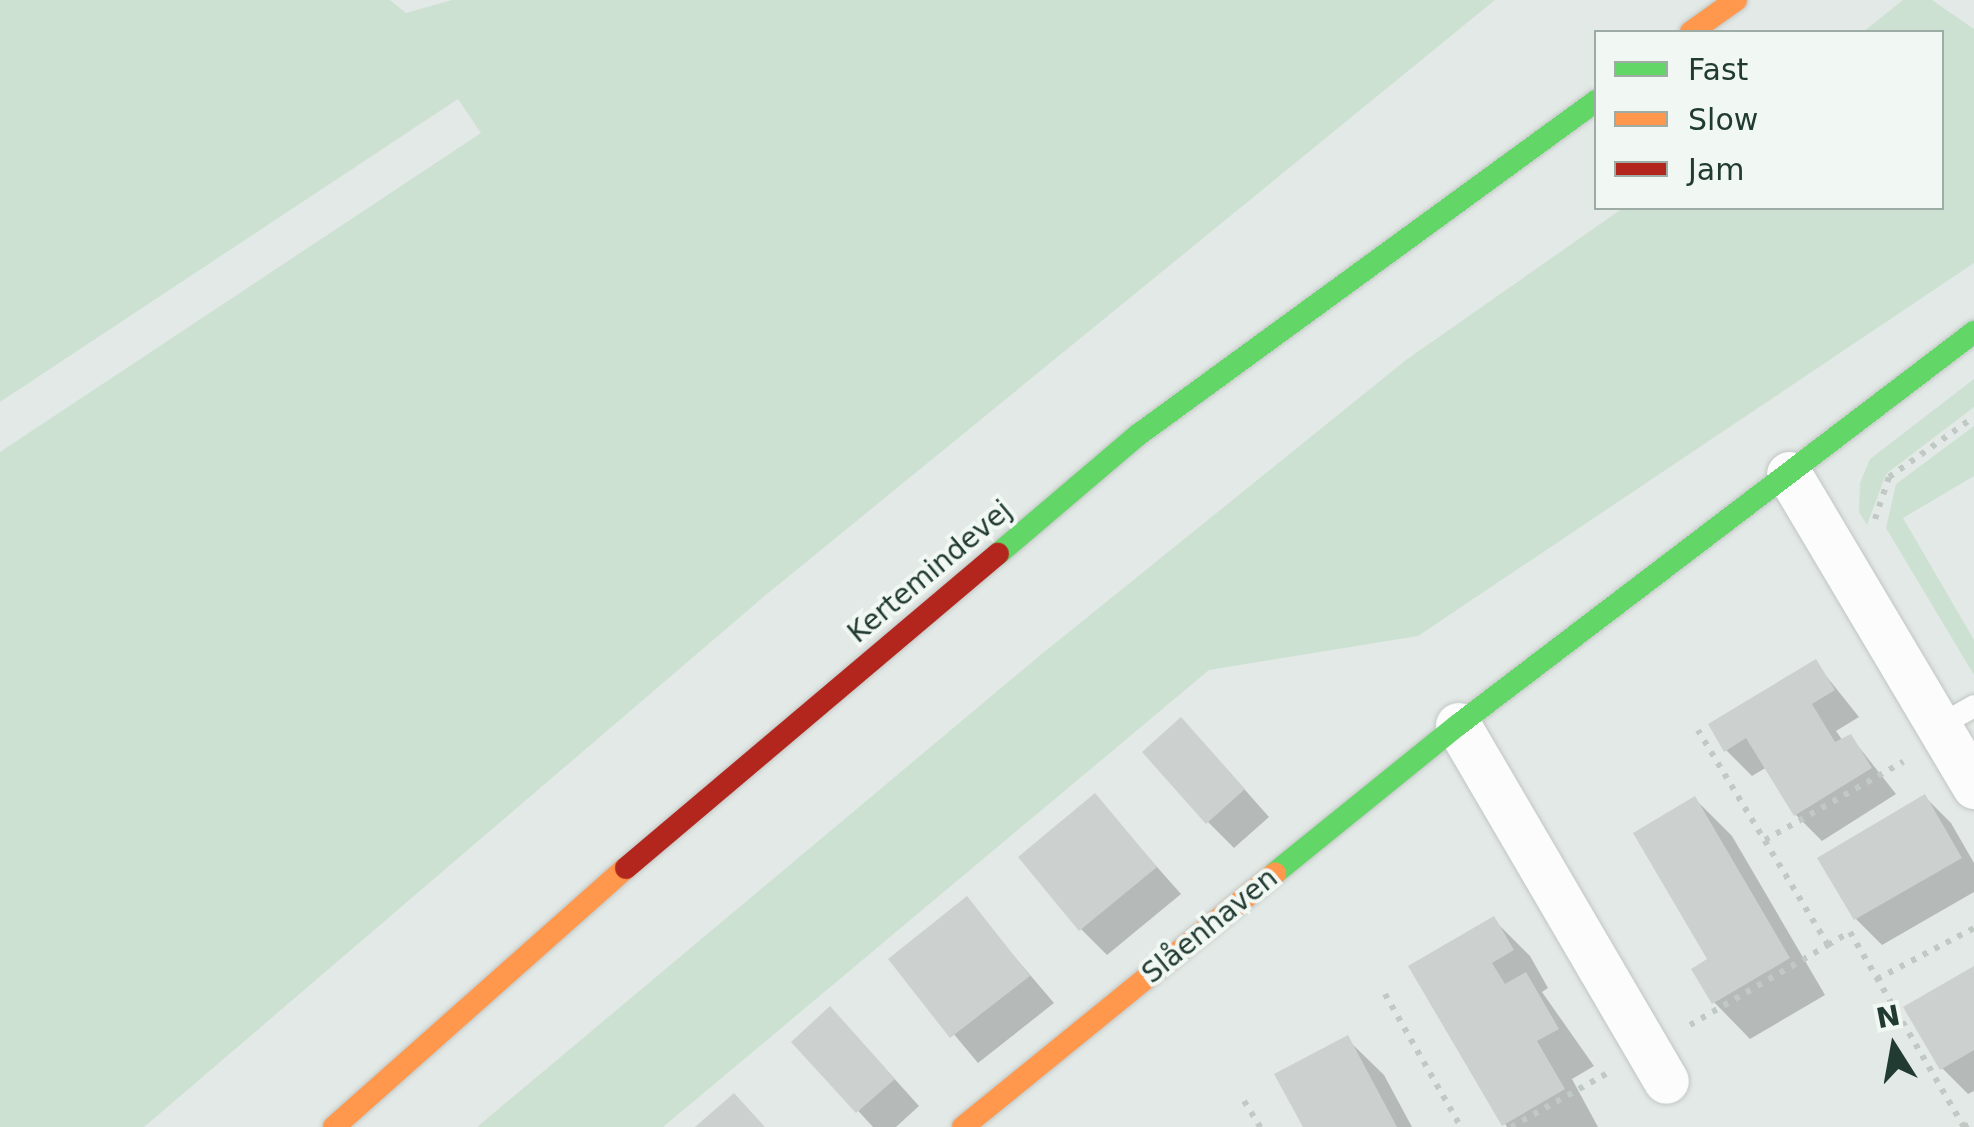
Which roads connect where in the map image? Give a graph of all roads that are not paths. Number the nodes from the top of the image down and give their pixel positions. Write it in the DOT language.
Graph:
graph roads {
  1 [pos="1736,0"];
  2 [pos="1694,30"];
  3 [pos="1594,101"];
  4 [pos="1974,332"];
  5 [pos="1789,474"];
  6 [pos="1953,723"];
  7 [pos="1458,725"];
  8 [pos="1974,786"];
  9 [pos="1656,1066"];
  10 [pos="334,1127"];
  11 [pos="962,1127"];
  1 -- 2 [label="main road"];
  3 -- 10 [label="main road, Kertemindevej"];
  4 -- 5 [label="main road, Slåenhaven"];
  5 -- 6 [label="street"];
  5 -- 7 [label="main road, Slåenhaven"];
  6 -- 8 [label="street"];
  7 -- 9 [label="street"];
  7 -- 11 [label="main road, Slåenhaven"];
}
